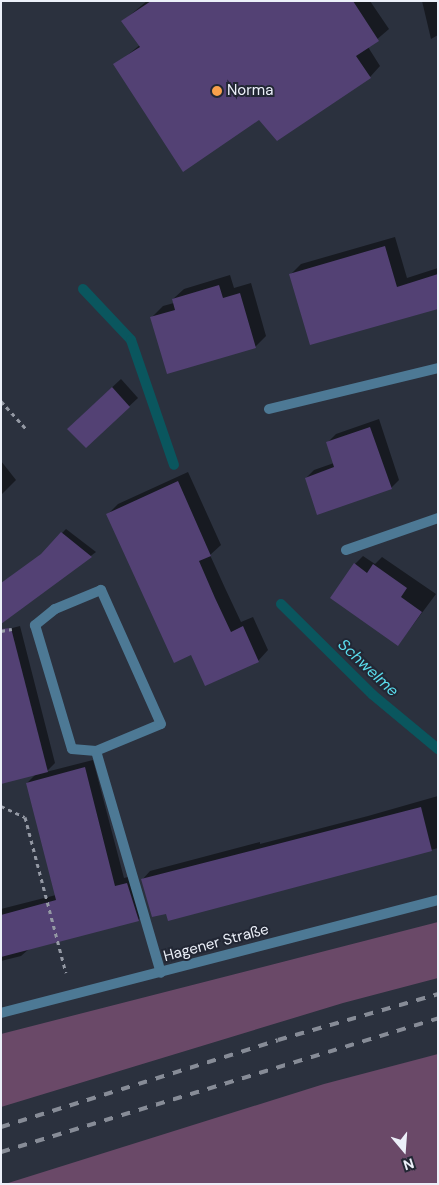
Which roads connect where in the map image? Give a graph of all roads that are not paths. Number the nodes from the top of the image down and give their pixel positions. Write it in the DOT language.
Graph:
graph roads {
  1 [pos="438,368"];
  2 [pos="269,409"];
  3 [pos="438,518"];
  4 [pos="346,550"];
  5 [pos="96,751"];
  6 [pos="438,900"];
  7 [pos="161,973"];
  8 [pos="1,1013"];
  1 -- 2 [label="street"];
  3 -- 4 [label="street"];
  5 -- 5 [label="street"];
  5 -- 7 [label="street"];
  6 -- 7 [label="street, Hagener Straße"];
  7 -- 8 [label="street, Hagener Straße"];
}
